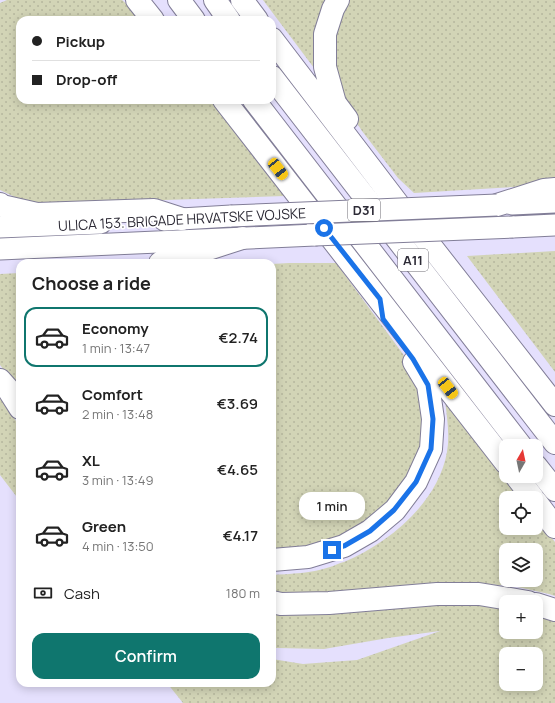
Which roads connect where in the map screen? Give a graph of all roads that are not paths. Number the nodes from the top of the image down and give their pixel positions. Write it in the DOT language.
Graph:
graph roads {
  1 [pos="137,0"];
  2 [pos="150,0"];
  3 [pos="178,0"];
  4 [pos="215,0"];
  5 [pos="242,0"];
  6 [pos="338,0"];
  7 [pos="150,16"];
  8 [pos="161,16"];
  9 [pos="191,16"];
  10 [pos="227,16"];
  11 [pos="255,16"];
  12 [pos="276,44"];
  13 [pos="276,82"];
  14 [pos="225,104"];
  15 [pos="257,104"];
  16 [pos="555,189"];
  17 [pos="555,202"];
  18 [pos="0,204"];
  19 [pos="497,204"];
  20 [pos="401,208"];
  21 [pos="182,219"];
  22 [pos="555,225"];
  23 [pos="0,227"];
  24 [pos="242,238"];
  25 [pos="0,249"];
  26 [pos="166,259"];
  27 [pos="380,299"];
  28 [pos="490,320"];
  29 [pos="0,380"];
  30 [pos="555,391"];
  31 [pos="16,402"];
  32 [pos="555,405"];
  33 [pos="516,439"];
  34 [pos="555,443"];
  35 [pos="499,455"];
  36 [pos="543,475"];
  37 [pos="521,483"];
  38 [pos="555,490"];
  39 [pos="528,491"];
  40 [pos="543,511"];
  41 [pos="555,527"];
  42 [pos="276,560"];
  43 [pos="499,597"];
  44 [pos="276,603"];
  45 [pos="543,606"];
  46 [pos="555,610"];
  1 -- 7 [label="highway"];
  2 -- 8 [label="highway"];
  3 -- 9 [label="highway"];
  4 -- 10 [label="highway"];
  5 -- 11 [label="highway"];
  6 -- 20 [label="highway"];
  12 -- 20 [label="highway"];
  13 -- 34 [label="highway, A11"];
  14 -- 27 [label="highway"];
  15 -- 33 [label="highway, A11"];
  16 -- 19 [label="highway"];
  17 -- 19 [label="main road, ULICA 153. BRIGADE HRVATSKE VOJSKE / D31"];
  18 -- 21 [label="highway"];
  19 -- 21 [label="main road, ULICA 153. BRIGADE HRVATSKE VOJSKE / D31, bridge"];
  20 -- 28 [label="highway"];
  21 -- 23 [label="main road, ULICA 153. BRIGADE HRVATSKE VOJSKE / D31"];
  22 -- 24 [label="main road, ULICA 153. BRIGADE HRVATSKE VOJSKE / D31, bridge"];
  24 -- 25 [label="main road, ULICA 153. BRIGADE HRVATSKE VOJSKE / D31"];
  24 -- 26 [label="highway"];
  27 -- 35 [label="highway"];
  27 -- 42 [label="highway"];
  28 -- 30 [label="highway"];
  28 -- 32 [label="highway"];
  29 -- 31 [label="highway"];
  36 -- 38 [label="highway"];
  37 -- 39 [label="highway"];
  40 -- 41 [label="highway"];
  43 -- 44 [label="highway"];
  45 -- 46 [label="highway"];
}
